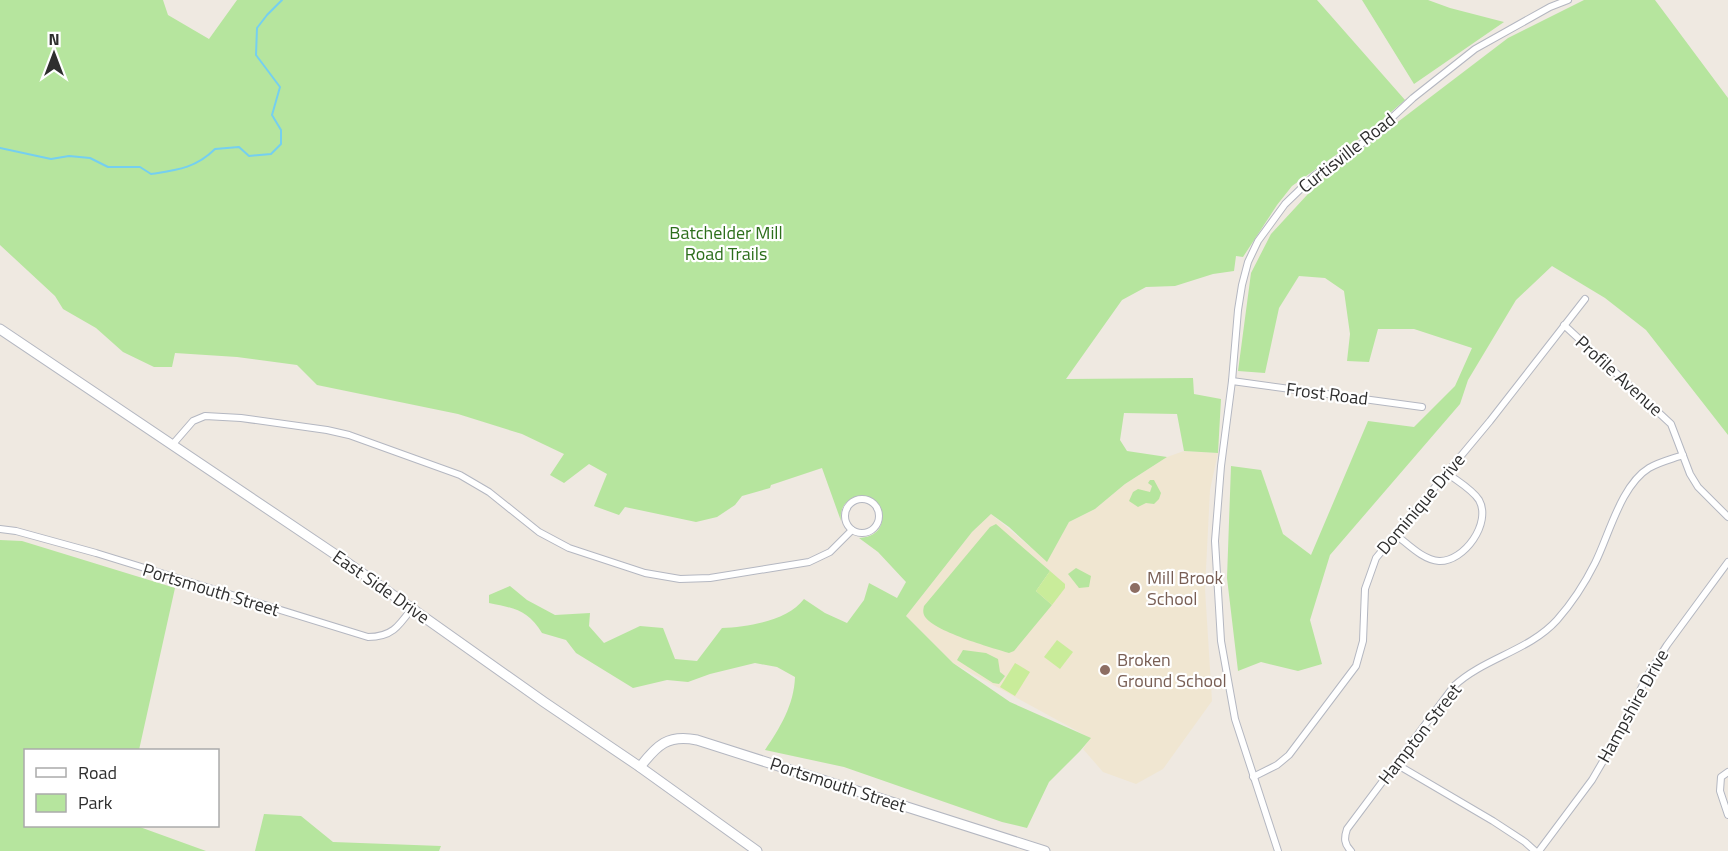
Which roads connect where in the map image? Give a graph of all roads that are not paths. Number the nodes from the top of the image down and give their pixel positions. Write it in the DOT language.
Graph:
graph roads {
  1 [pos="1568,0"];
  2 [pos="1585,299"];
  3 [pos="1564,325"];
  4 [pos="0,329"];
  5 [pos="1232,381"];
  6 [pos="1422,407"];
  7 [pos="173,444"];
  8 [pos="1683,455"];
  9 [pos="1447,473"];
  10 [pos="1728,517"];
  11 [pos="0,529"];
  12 [pos="852,530"];
  13 [pos="1396,535"];
  14 [pos="1728,562"];
  15 [pos="412,608"];
  16 [pos="1396,764"];
  17 [pos="640,767"];
  18 [pos="1728,772"];
  19 [pos="1253,777"];
  20 [pos="1728,815"];
  21 [pos="757,851"];
  22 [pos="1045,851"];
  23 [pos="1278,851"];
  24 [pos="1351,851"];
  25 [pos="1537,851"];
  1 -- 5 [label="street, Curtisville Road"];
  2 -- 3 [label="street, Dominique Drive"];
  3 -- 8 [label="street, Profile Avenue"];
  3 -- 9 [label="street, Dominique Drive"];
  4 -- 7 [label="main road, East Side Drive"];
  5 -- 6 [label="street, Frost Road"];
  5 -- 19 [label="street, Curtisville Road"];
  7 -- 12 [label="street"];
  7 -- 15 [label="main road, East Side Drive"];
  8 -- 10 [label="street, Profile Avenue"];
  8 -- 16 [label="street, Hampton Street"];
  9 -- 13 [label="street, Dominique Drive"];
  9 -- 13 [label="street"];
  11 -- 15 [label="street, Portsmouth Street"];
  12 -- 12 [label="street"];
  13 -- 19 [label="street, Dominique Drive"];
  14 -- 25 [label="street, Hampshire Drive"];
  15 -- 17 [label="main road, East Side Drive"];
  16 -- 24 [label="street, Hampton Street"];
  16 -- 25 [label="street"];
  17 -- 21 [label="main road, East Side Drive"];
  17 -- 22 [label="main road, Portsmouth Street"];
  18 -- 20 [label="street"];
  19 -- 23 [label="street, Curtisville Road"];
}
